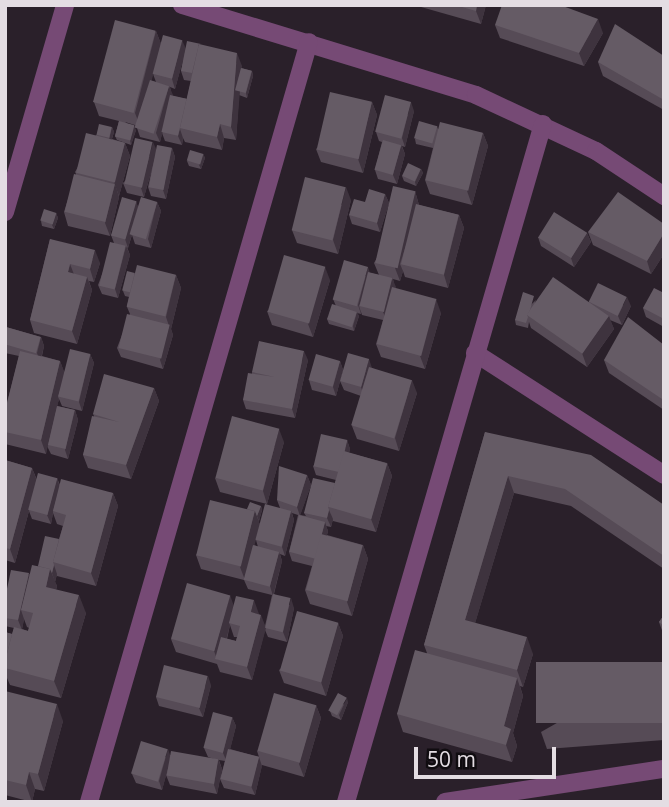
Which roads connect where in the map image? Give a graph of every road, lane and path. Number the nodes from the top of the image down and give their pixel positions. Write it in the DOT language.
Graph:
graph roads {
  1 [pos="65,5"];
  2 [pos="182,5"];
  3 [pos="309,42"];
  4 [pos="543,124"];
  5 [pos="664,196"];
  6 [pos="5,212"];
  7 [pos="475,353"];
  8 [pos="664,475"];
  9 [pos="664,769"];
  10 [pos="89,802"];
  11 [pos="346,802"];
  12 [pos="445,802"];
  1 -- 6 [label="street"];
  2 -- 3 [label="street"];
  3 -- 4 [label="street"];
  3 -- 10 [label="street"];
  4 -- 5 [label="street"];
  4 -- 7 [label="street"];
  7 -- 8 [label="street"];
  7 -- 11 [label="street"];
  9 -- 12 [label="street"];
}
